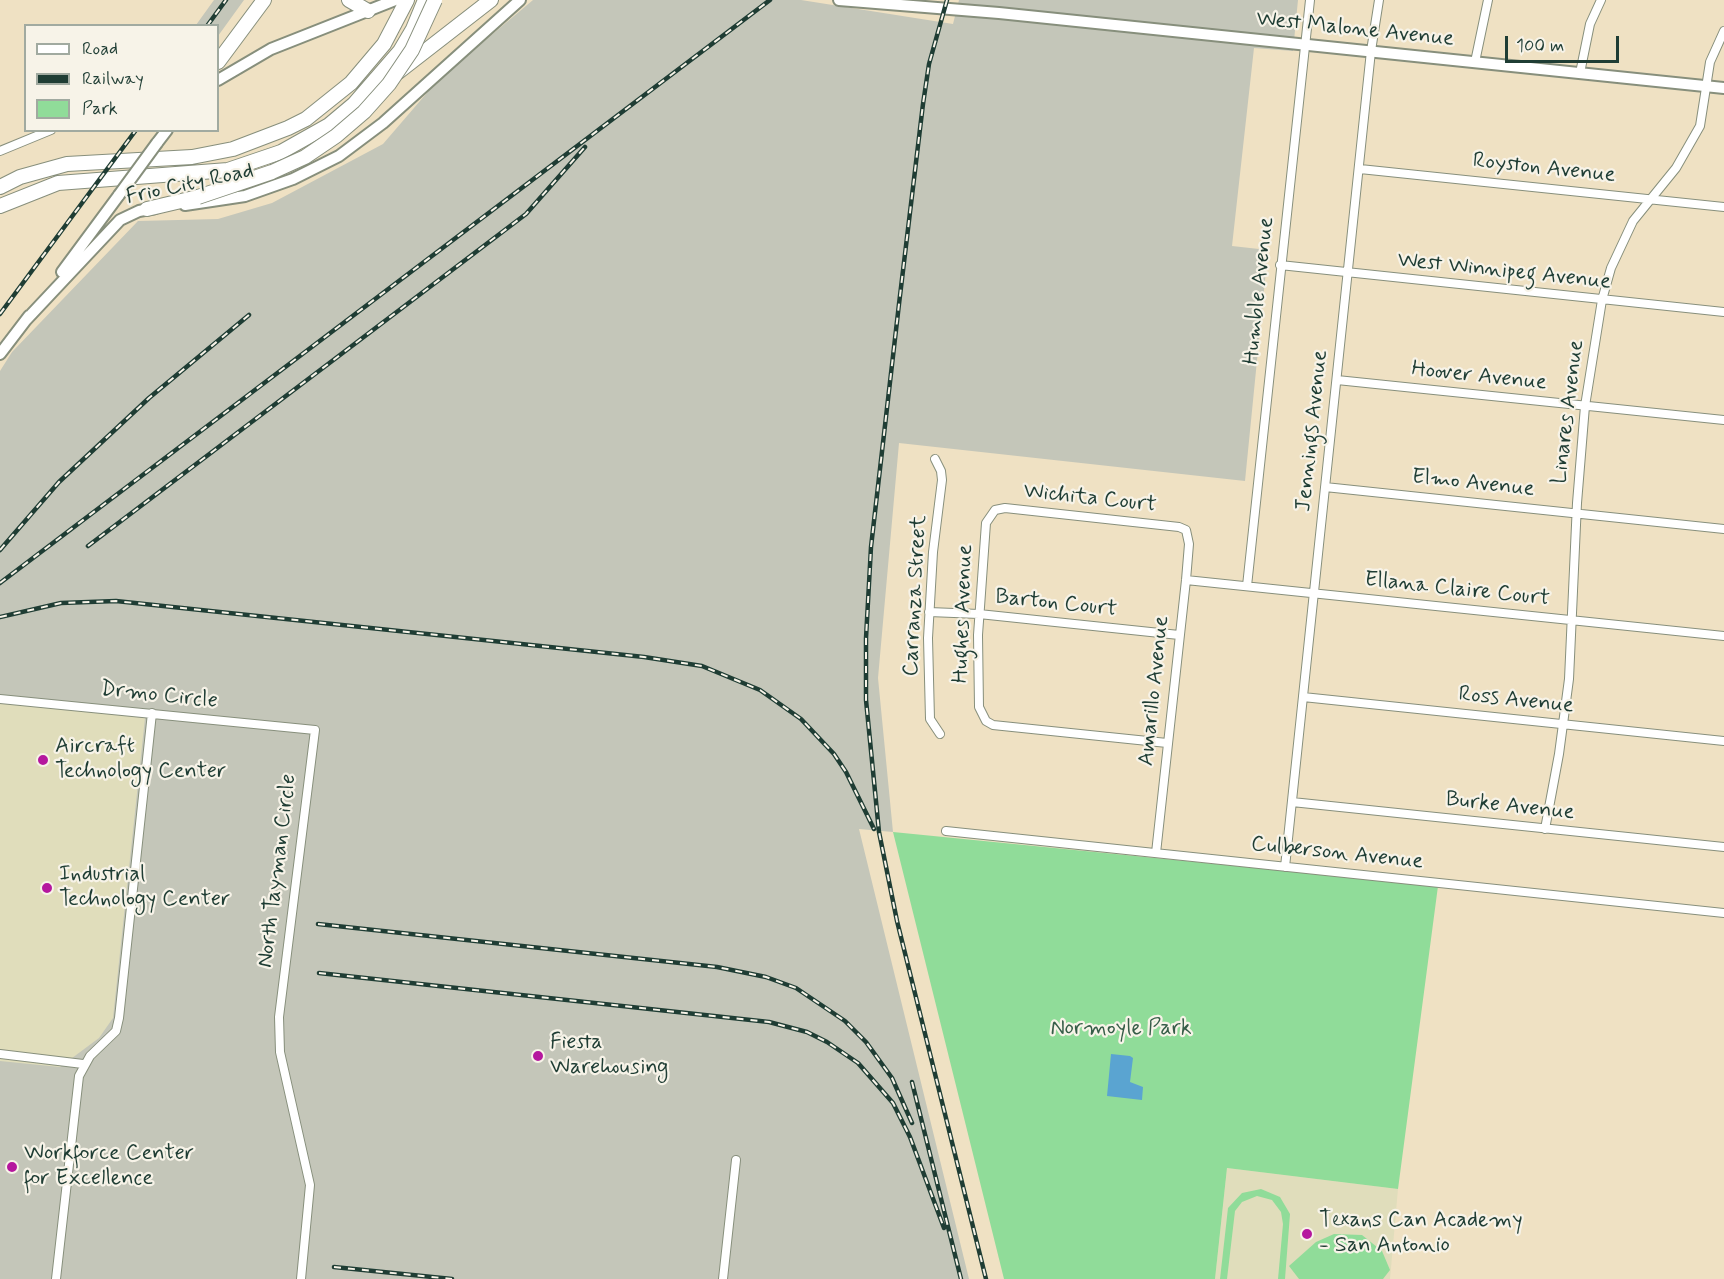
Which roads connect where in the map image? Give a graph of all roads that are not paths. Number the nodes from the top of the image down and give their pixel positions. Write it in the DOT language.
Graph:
graph roads {
  1 [pos="264,0"];
  2 [pos="349,0"];
  3 [pos="425,0"];
  4 [pos="435,0"];
  5 [pos="491,0"];
  6 [pos="520,0"];
  7 [pos="839,0"];
  8 [pos="1310,0"];
  9 [pos="1379,0"];
  10 [pos="1488,0"];
  11 [pos="1601,0"];
  12 [pos="399,3"];
  13 [pos="368,11"];
  14 [pos="1724,31"];
  15 [pos="1305,44"];
  16 [pos="1371,51"];
  17 [pos="219,61"];
  18 [pos="1475,62"];
  19 [pos="1580,72"];
  20 [pos="219,79"];
  21 [pos="1706,86"];
  22 [pos="1724,88"];
  23 [pos="354,104"];
  24 [pos="46,132"];
  25 [pos="165,132"];
  26 [pos="0,151"];
  27 [pos="1360,169"];
  28 [pos="0,187"];
  29 [pos="1650,198"];
  30 [pos="116,200"];
  31 [pos="0,206"];
  32 [pos="1724,207"];
  33 [pos="147,209"];
  34 [pos="129,215"];
  35 [pos="1281,265"];
  36 [pos="1348,274"];
  37 [pos="1602,300"];
  38 [pos="1724,312"];
  39 [pos="26,320"];
  40 [pos="0,354"];
  41 [pos="1337,380"];
  42 [pos="1585,406"];
  43 [pos="1724,420"];
  44 [pos="934,459"];
  45 [pos="1325,487"];
  46 [pos="1577,513"];
  47 [pos="988,516"];
  48 [pos="1724,529"];
  49 [pos="1187,534"];
  50 [pos="1186,580"];
  51 [pos="1247,586"];
  52 [pos="1314,594"];
  53 [pos="929,612"];
  54 [pos="979,614"];
  55 [pos="1573,620"];
  56 [pos="1179,635"];
  57 [pos="1724,636"];
  58 [pos="1303,697"];
  59 [pos="0,699"];
  60 [pos="152,712"];
  61 [pos="1563,725"];
  62 [pos="315,730"];
  63 [pos="940,734"];
  64 [pos="1724,741"];
  65 [pos="1167,743"];
  66 [pos="1292,802"];
  67 [pos="1545,829"];
  68 [pos="946,831"];
  69 [pos="1724,847"];
  70 [pos="1156,853"];
  71 [pos="1285,867"];
  72 [pos="1724,913"];
  73 [pos="0,1054"];
  74 [pos="83,1064"];
  75 [pos="736,1160"];
  76 [pos="56,1279"];
  77 [pos="301,1279"];
  78 [pos="723,1279"];
  1 -- 17 [label="highway"];
  2 -- 13 [label="highway"];
  3 -- 23 [label="highway"];
  4 -- 33 [label="highway, bridge"];
  5 -- 23 [label="highway"];
  6 -- 33 [label="main road, Frio City Road"];
  7 -- 15 [label="main road, West Malone Avenue"];
  8 -- 15 [label="street, Humble Avenue"];
  9 -- 16 [label="street, Jennings Avenue"];
  10 -- 18 [label="street"];
  11 -- 19 [label="street"];
  12 -- 13 [label="main road"];
  12 -- 28 [label="highway"];
  13 -- 20 [label="main road"];
  14 -- 21 [label="street, Linares Avenue"];
  15 -- 16 [label="main road, West Malone Avenue"];
  15 -- 35 [label="street, Humble Avenue"];
  16 -- 18 [label="main road, West Malone Avenue"];
  16 -- 27 [label="street, Jennings Avenue"];
  18 -- 19 [label="main road, West Malone Avenue"];
  19 -- 21 [label="main road, West Malone Avenue"];
  21 -- 22 [label="main road, West Malone Avenue"];
  21 -- 29 [label="street, Linares Avenue"];
  23 -- 31 [label="highway"];
  24 -- 26 [label="street"];
  25 -- 30 [label="main road, Frio City Road, bridge"];
  27 -- 29 [label="street, Royston Avenue"];
  27 -- 36 [label="street, Jennings Avenue"];
  29 -- 32 [label="street, Royston Avenue"];
  29 -- 37 [label="street, Linares Avenue"];
  30 -- 34 [label="main road"];
  30 -- 39 [label="main road, Frio City Road"];
  33 -- 34 [label="main road, Frio City Road"];
  34 -- 39 [label="main road, Frio City Road"];
  35 -- 36 [label="street, West Winnipeg Avenue"];
  35 -- 51 [label="street, Humble Avenue"];
  36 -- 37 [label="street, West Winnipeg Avenue"];
  36 -- 41 [label="street, Jennings Avenue"];
  37 -- 38 [label="street, West Winnipeg Avenue"];
  37 -- 42 [label="street, Linares Avenue"];
  39 -- 40 [label="main road, Frio City Road"];
  41 -- 42 [label="street, Hoover Avenue"];
  41 -- 45 [label="street, Jennings Avenue"];
  42 -- 43 [label="street, Hoover Avenue"];
  42 -- 46 [label="street, Linares Avenue"];
  44 -- 53 [label="street, Carranza Street"];
  45 -- 46 [label="street, Elmo Avenue"];
  45 -- 52 [label="street, Jennings Avenue"];
  46 -- 48 [label="street, Elmo Avenue"];
  46 -- 55 [label="street, Linares Avenue"];
  47 -- 49 [label="street, Wichita Court"];
  47 -- 54 [label="street, Hughes Avenue"];
  49 -- 50 [label="street, Amarillo Avenue"];
  50 -- 51 [label="street, Ellana Claire Court"];
  50 -- 56 [label="street, Amarillo Avenue"];
  51 -- 52 [label="street, Ellana Claire Court"];
  52 -- 55 [label="street, Ellana Claire Court"];
  52 -- 58 [label="street, Jennings Avenue"];
  53 -- 54 [label="street, Barton Court"];
  53 -- 63 [label="street, Carranza Street"];
  54 -- 56 [label="street, Barton Court"];
  54 -- 65 [label="street, Hughes Avenue"];
  55 -- 57 [label="street, Ellana Claire Court"];
  55 -- 61 [label="street, Linares Avenue"];
  56 -- 65 [label="street, Amarillo Avenue"];
  58 -- 61 [label="street, Ross Avenue"];
  58 -- 66 [label="street, Jennings Avenue"];
  59 -- 60 [label="street, Drmo Circle"];
  60 -- 62 [label="street, Drmo Circle"];
  60 -- 74 [label="street"];
  61 -- 64 [label="street, Ross Avenue"];
  61 -- 67 [label="street, Linares Avenue"];
  62 -- 77 [label="street, North Tayman Circle"];
  65 -- 70 [label="street, Amarillo Avenue"];
  66 -- 67 [label="street, Burke Avenue"];
  66 -- 71 [label="street, Jennings Avenue"];
  67 -- 69 [label="street, Burke Avenue"];
  68 -- 70 [label="street, Culberson Avenue"];
  70 -- 71 [label="street, Culberson Avenue"];
  71 -- 72 [label="street, Culberson Avenue"];
  73 -- 74 [label="street"];
  74 -- 76 [label="street"];
  75 -- 78 [label="street"];
}
